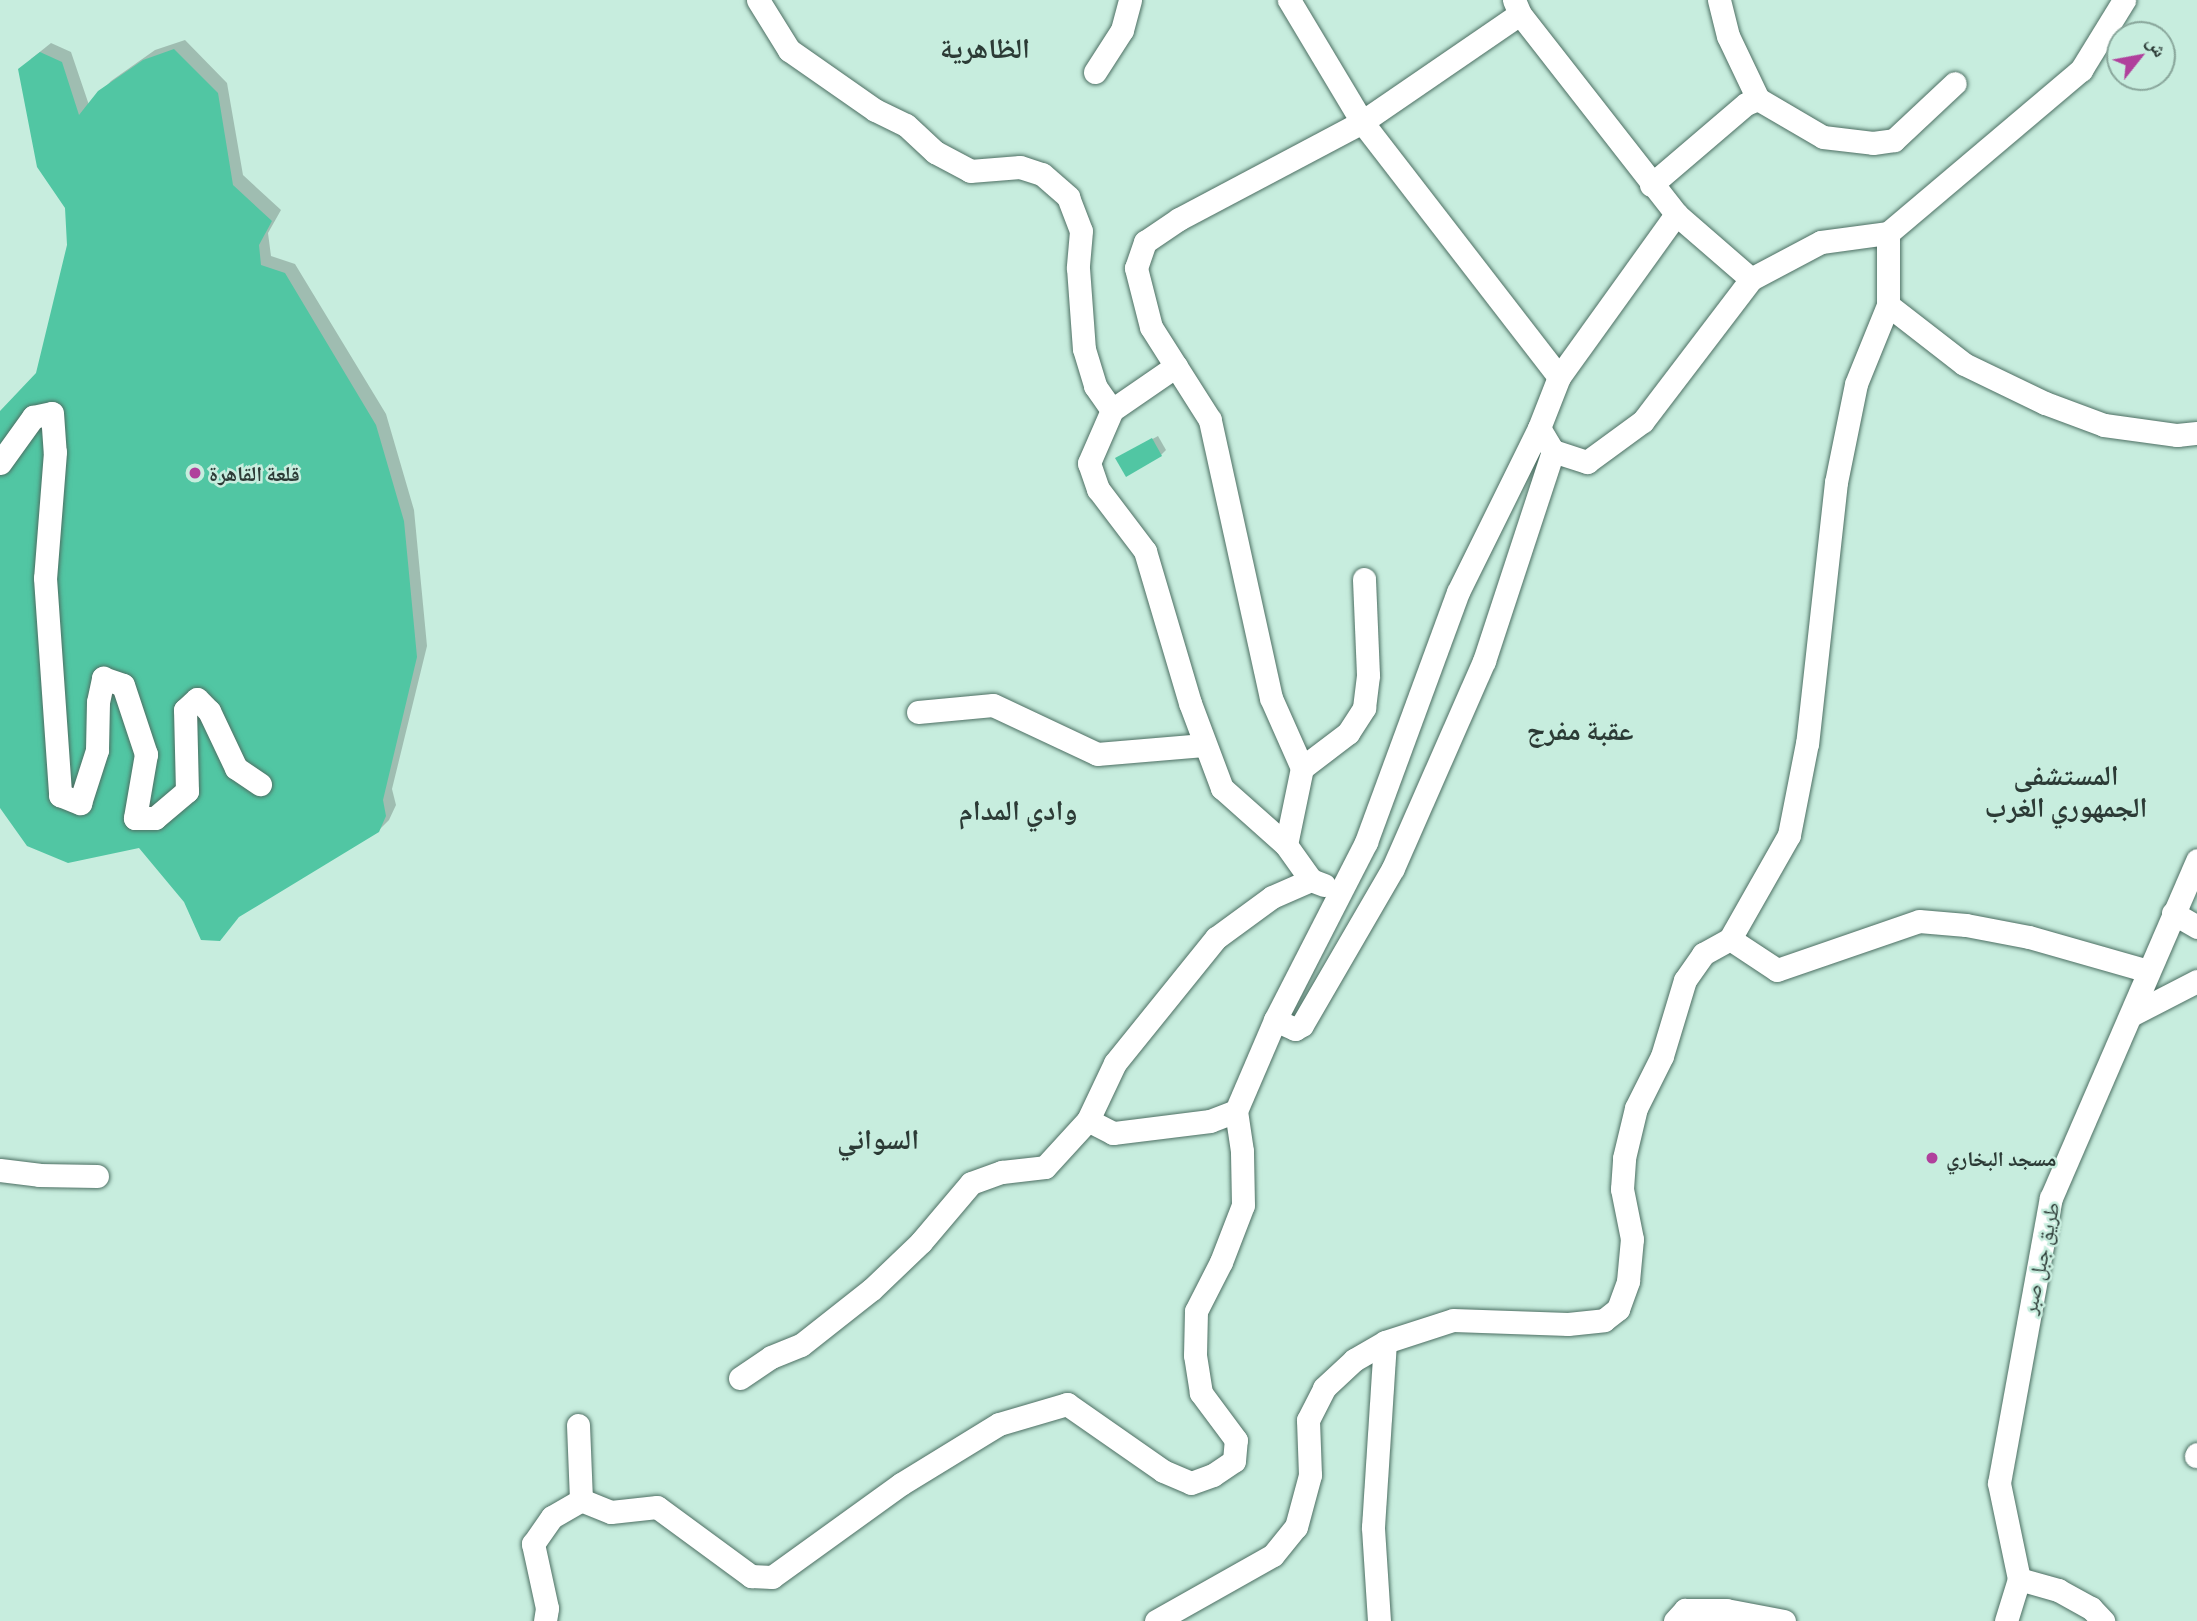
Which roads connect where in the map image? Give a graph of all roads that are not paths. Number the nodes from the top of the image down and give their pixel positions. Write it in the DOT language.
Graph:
graph roads {
  1 [pos="758,0"];
  2 [pos="1130,0"];
  3 [pos="1289,0"];
  4 [pos="1719,0"];
  5 [pos="2124,0"];
  6 [pos="1517,7"];
  7 [pos="1095,72"];
  8 [pos="1955,83"];
  9 [pos="1758,99"];
  10 [pos="1362,122"];
  11 [pos="1651,185"];
  12 [pos="1676,214"];
  13 [pos="1888,233"];
  14 [pos="1751,279"];
  15 [pos="1888,305"];
  16 [pos="1176,366"];
  17 [pos="1559,377"];
  18 [pos="1112,410"];
  19 [pos="1539,428"];
  20 [pos="2197,433"];
  21 [pos="1553,451"];
  22 [pos="0,463"];
  23 [pos="1364,579"];
  24 [pos="918,712"];
  25 [pos="1205,745"];
  26 [pos="1302,768"];
  27 [pos="260,785"];
  28 [pos="1286,845"];
  29 [pos="2197,860"];
  30 [pos="1311,880"];
  31 [pos="1340,892"];
  32 [pos="2173,913"];
  33 [pos="2197,927"];
  34 [pos="1730,939"];
  35 [pos="2148,971"];
  36 [pos="2197,981"];
  37 [pos="2133,1014"];
  38 [pos="1275,1020"];
  39 [pos="1236,1111"];
  40 [pos="1088,1120"];
  41 [pos="0,1170"];
  42 [pos="97,1176"];
  43 [pos="1385,1342"];
  44 [pos="740,1378"];
  45 [pos="578,1425"];
  46 [pos="580,1500"];
  47 [pos="2020,1579"];
  48 [pos="545,1621"];
  49 [pos="1156,1621"];
  50 [pos="1379,1621"];
  51 [pos="1675,1621"];
  52 [pos="1784,1621"];
  53 [pos="2006,1621"];
  54 [pos="2104,1621"];
  1 -- 18 [label="street"];
  2 -- 7 [label="street"];
  3 -- 10 [label="street"];
  4 -- 9 [label="street"];
  5 -- 13 [label="street"];
  6 -- 10 [label="street"];
  6 -- 11 [label="street"];
  8 -- 9 [label="street"];
  9 -- 11 [label="street"];
  10 -- 16 [label="street"];
  10 -- 17 [label="street"];
  11 -- 12 [label="street"];
  12 -- 14 [label="street"];
  12 -- 17 [label="street"];
  13 -- 14 [label="street"];
  13 -- 15 [label="street"];
  14 -- 21 [label="street"];
  15 -- 20 [label="street"];
  15 -- 34 [label="street"];
  16 -- 18 [label="street"];
  16 -- 26 [label="street"];
  17 -- 19 [label="street"];
  18 -- 25 [label="street"];
  19 -- 21 [label="street"];
  19 -- 31 [label="street"];
  21 -- 38 [label="street"];
  22 -- 27 [label="street"];
  23 -- 26 [label="street"];
  24 -- 25 [label="street"];
  25 -- 28 [label="street"];
  26 -- 28 [label="street"];
  28 -- 30 [label="street"];
  29 -- 32 [label="street, طريق جبل صبر"];
  30 -- 31 [label="street"];
  30 -- 40 [label="street"];
  31 -- 38 [label="street"];
  32 -- 33 [label="street"];
  32 -- 35 [label="street, طريق جبل صبر"];
  34 -- 35 [label="street"];
  34 -- 43 [label="street"];
  35 -- 37 [label="street, طريق جبل صبر"];
  36 -- 37 [label="street"];
  37 -- 47 [label="street, طريق جبل صبر"];
  38 -- 39 [label="street"];
  39 -- 40 [label="street"];
  39 -- 46 [label="street"];
  40 -- 44 [label="street"];
  41 -- 42 [label="street"];
  43 -- 49 [label="street"];
  43 -- 50 [label="street"];
  45 -- 46 [label="street"];
  46 -- 48 [label="street"];
  47 -- 53 [label="street"];
  47 -- 54 [label="street"];
  51 -- 52 [label="street"];
}
